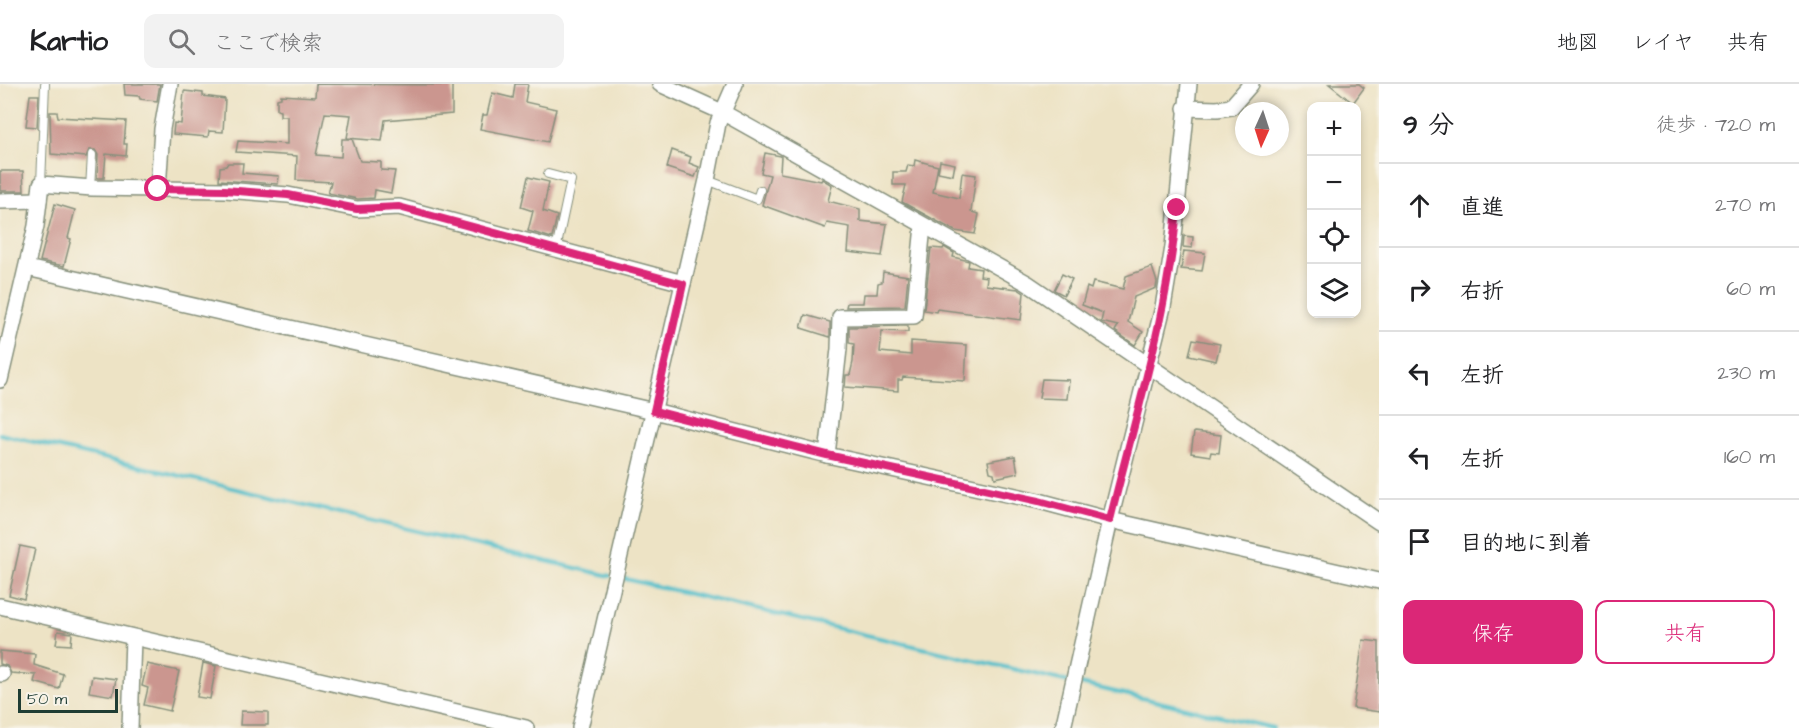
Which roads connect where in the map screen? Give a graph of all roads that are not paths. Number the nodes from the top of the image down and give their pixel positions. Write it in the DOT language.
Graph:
graph roads {
  1 [pos="45,84"];
  2 [pos="171,84"];
  3 [pos="660,84"];
  4 [pos="735,84"];
  5 [pos="1189,84"];
  6 [pos="1251,84"];
  7 [pos="1185,108"];
  8 [pos="722,112"];
  9 [pos="92,154"];
  10 [pos="548,174"];
  11 [pos="707,180"];
  12 [pos="40,184"];
  13 [pos="90,188"];
  14 [pos="158,189"];
  15 [pos="759,190"];
  16 [pos="39,200"];
  17 [pos="0,201"];
  18 [pos="924,226"];
  19 [pos="556,250"];
  20 [pos="27,268"];
  21 [pos="683,284"];
  22 [pos="1148,365"];
  23 [pos="0,380"];
  24 [pos="654,411"];
  25 [pos="827,455"];
  26 [pos="1110,520"];
  27 [pos="1379,522"];
  28 [pos="1379,581"];
  29 [pos="0,606"];
  30 [pos="133,638"];
  31 [pos="130,728"];
  32 [pos="526,728"];
  33 [pos="580,728"];
  34 [pos="1063,728"];
  1 -- 12 [label="lane"];
  2 -- 14 [label="street"];
  3 -- 8 [label="street"];
  4 -- 8 [label="street"];
  5 -- 7 [label="street"];
  6 -- 7 [label="street"];
  7 -- 22 [label="street"];
  8 -- 11 [label="street"];
  8 -- 18 [label="street"];
  9 -- 13 [label="lane"];
  10 -- 19 [label="lane"];
  11 -- 15 [label="lane"];
  11 -- 21 [label="street"];
  12 -- 13 [label="street"];
  12 -- 16 [label="street"];
  13 -- 14 [label="street"];
  14 -- 19 [label="street"];
  16 -- 17 [label="street"];
  16 -- 20 [label="street"];
  18 -- 22 [label="street"];
  18 -- 25 [label="street"];
  19 -- 21 [label="street"];
  20 -- 23 [label="street"];
  20 -- 24 [label="street"];
  21 -- 24 [label="street"];
  22 -- 26 [label="street"];
  22 -- 27 [label="street"];
  24 -- 25 [label="street"];
  24 -- 33 [label="street"];
  25 -- 26 [label="street"];
  26 -- 28 [label="street"];
  26 -- 34 [label="street"];
  29 -- 30 [label="street"];
  30 -- 31 [label="street"];
  30 -- 32 [label="street"];
}
